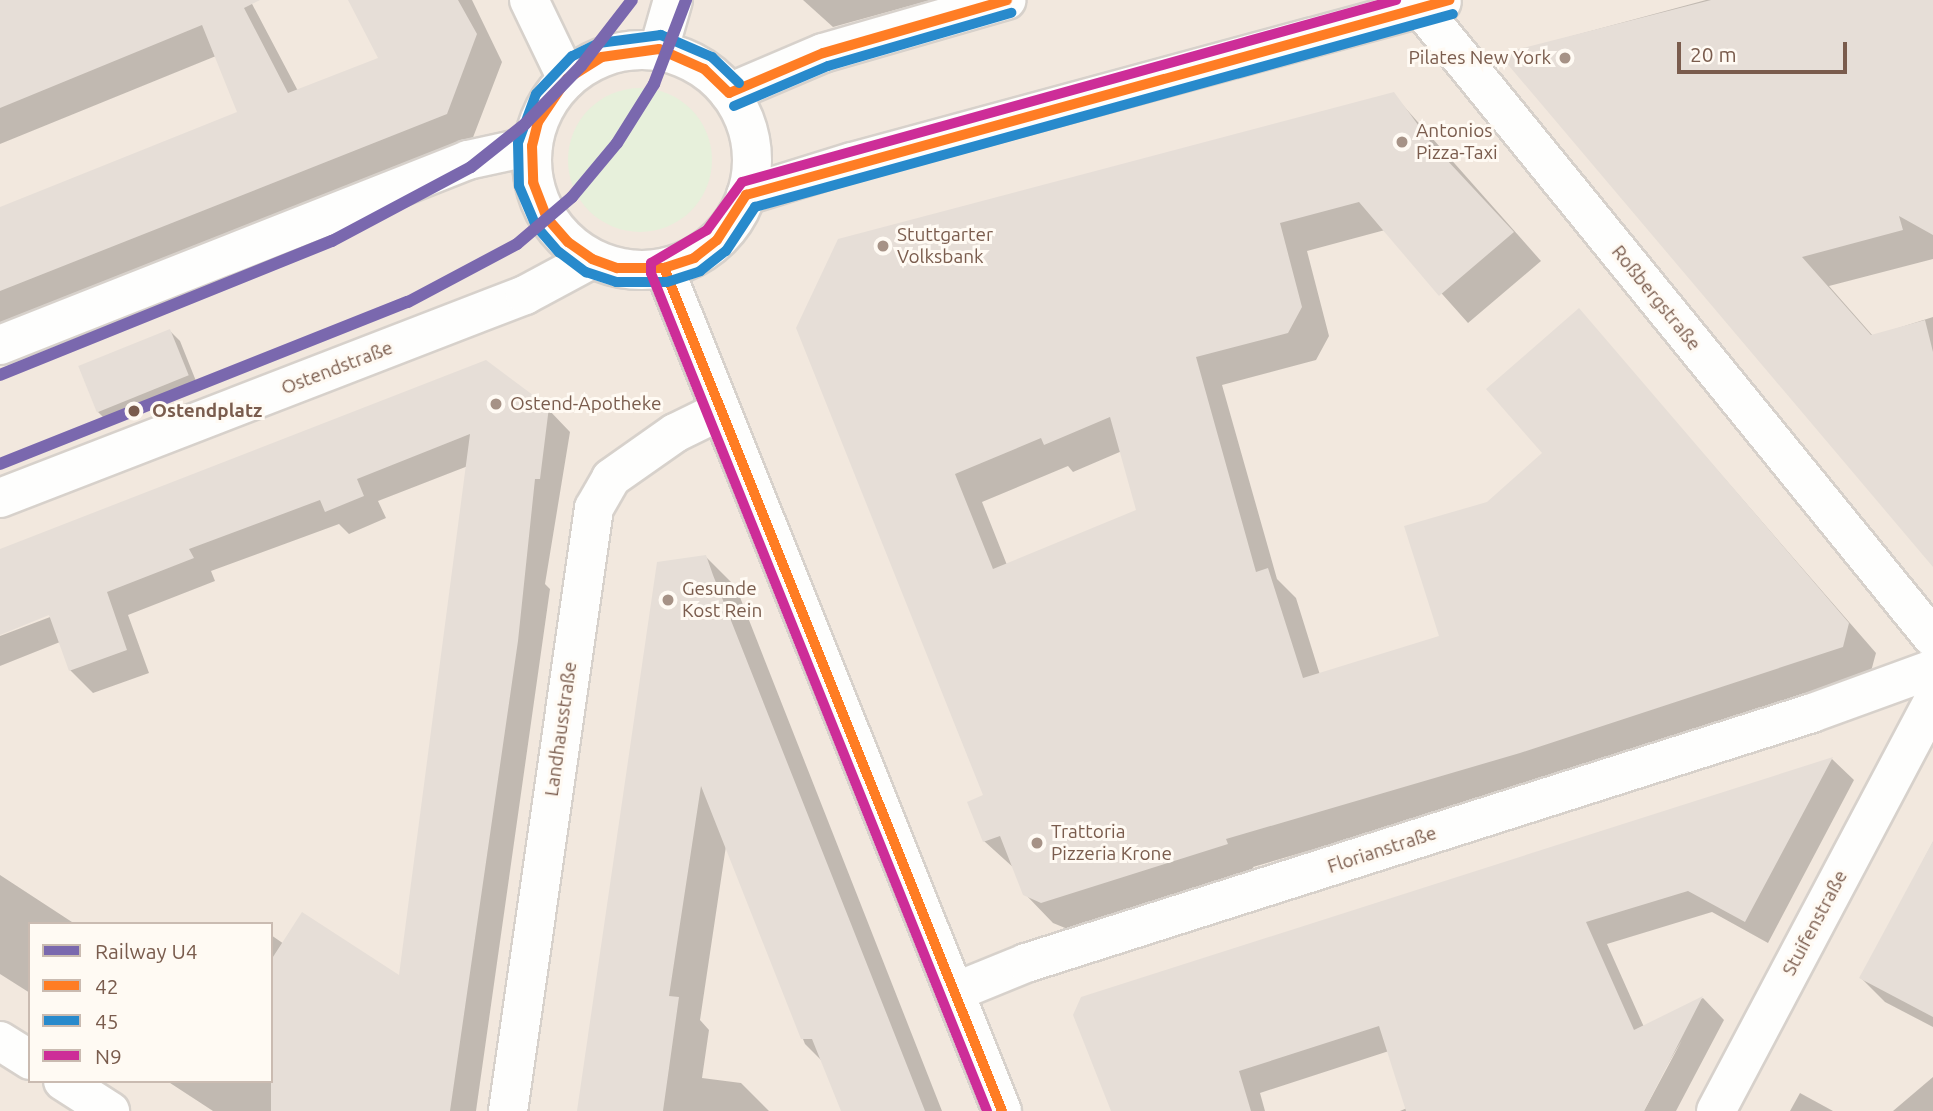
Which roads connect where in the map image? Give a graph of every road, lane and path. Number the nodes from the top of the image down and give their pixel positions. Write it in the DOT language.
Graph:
graph roads {
  1 [pos="529,0"];
  2 [pos="673,0"];
  3 [pos="1007,0"];
  4 [pos="1428,2"];
  5 [pos="659,49"];
  6 [pos="567,79"];
  7 [pos="729,93"];
  8 [pos="532,146"];
  9 [pos="746,195"];
  10 [pos="592,259"];
  11 [pos="664,268"];
  12 [pos="0,345"];
  13 [pos="720,411"];
  14 [pos="0,498"];
  15 [pos="1933,638"];
  16 [pos="1933,669"];
  17 [pos="1933,701"];
  18 [pos="955,992"];
  19 [pos="0,1041"];
  20 [pos="28,1059"];
  21 [pos="66,1083"];
  22 [pos="110,1111"];
  23 [pos="508,1111"];
  24 [pos="1002,1111"];
  25 [pos="1716,1111"];
  1 -- 6 [label="street"];
  2 -- 5 [label="street"];
  3 -- 7 [label="street"];
  4 -- 9 [label="street"];
  4 -- 15 [label="street, Roßbergstraße"];
  5 -- 6 [label="street"];
  5 -- 7 [label="street"];
  6 -- 8 [label="street"];
  7 -- 9 [label="street"];
  8 -- 10 [label="street"];
  8 -- 12 [label="street"];
  9 -- 11 [label="street"];
  10 -- 11 [label="street"];
  10 -- 14 [label="street, Ostendstraße"];
  11 -- 13 [label="street"];
  13 -- 18 [label="street"];
  13 -- 23 [label="street, Landhausstraße"];
  16 -- 18 [label="street, Florianstraße"];
  17 -- 25 [label="street, Stuifenstraße"];
  18 -- 24 [label="street"];
  19 -- 20 [label="street"];
  21 -- 22 [label="street"];
}
